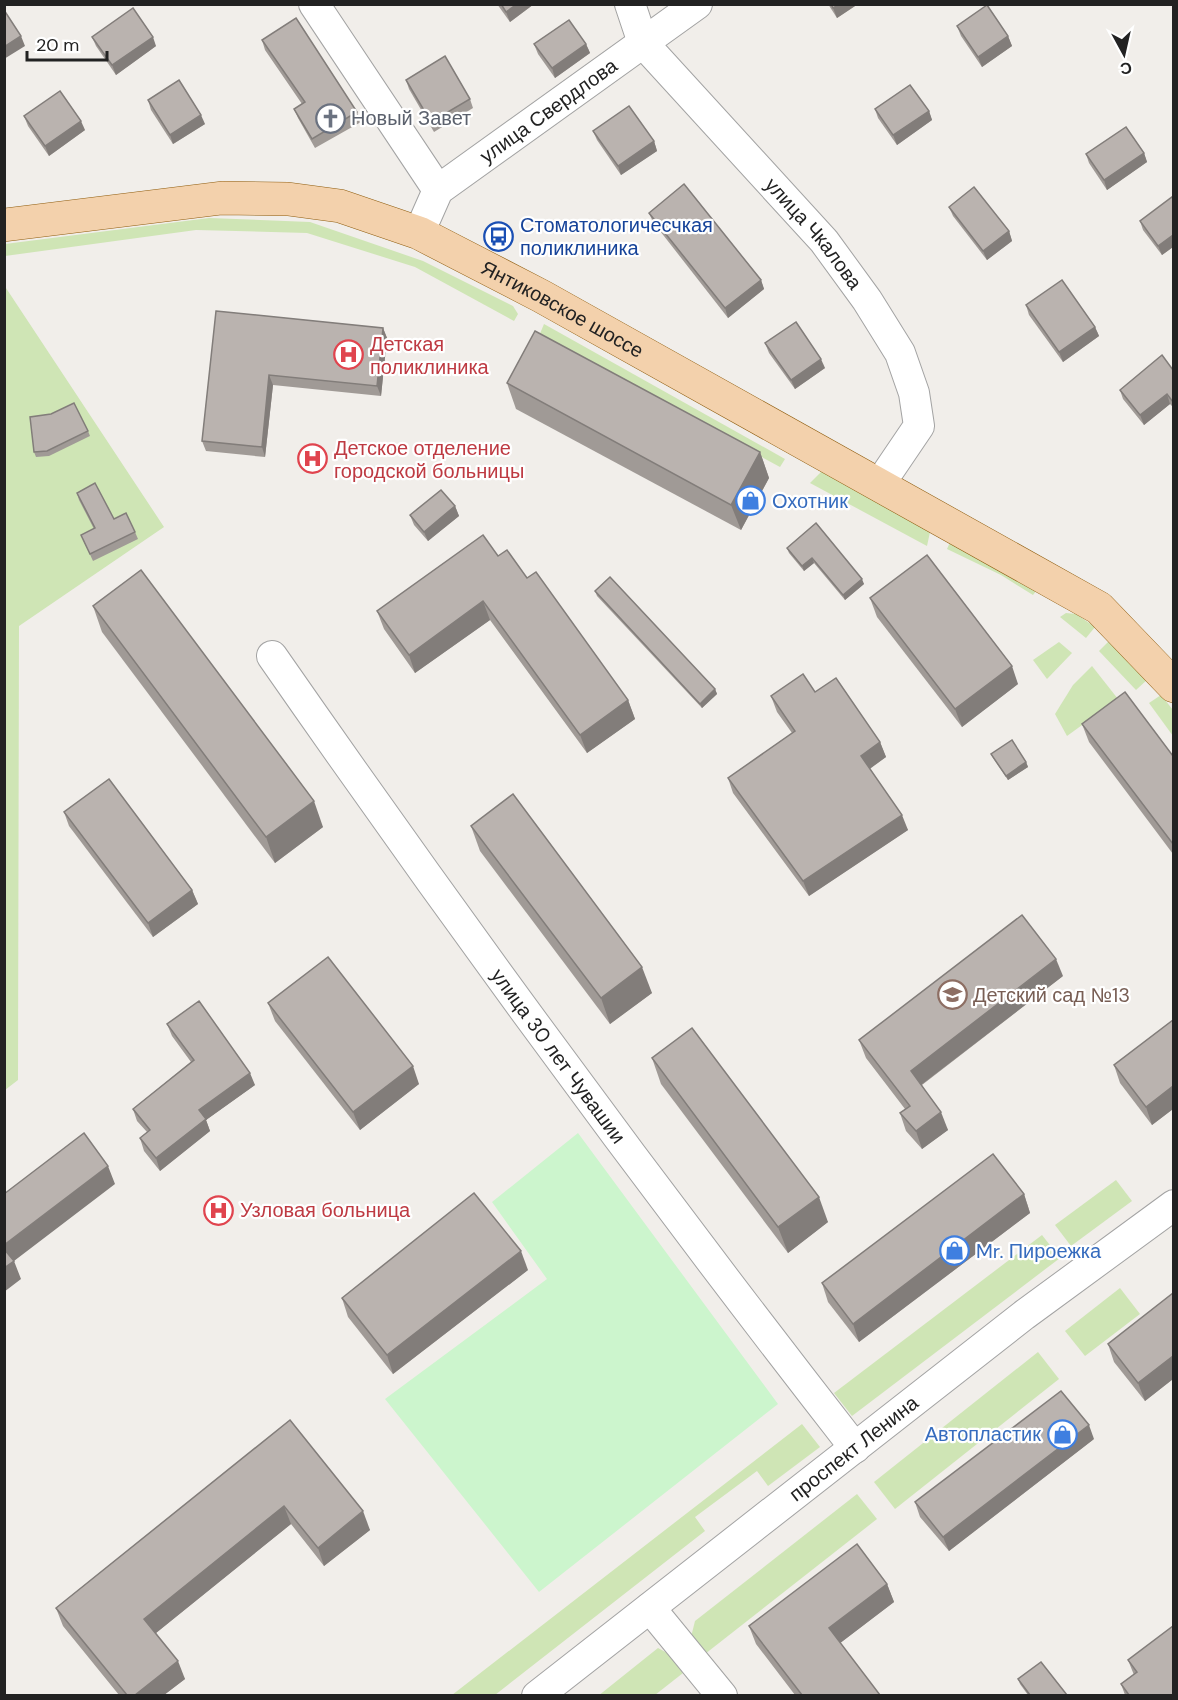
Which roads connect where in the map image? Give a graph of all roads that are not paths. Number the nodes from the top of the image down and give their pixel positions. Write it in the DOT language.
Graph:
graph roads {
  1 [pos="314,4"];
  2 [pos="630,4"];
  3 [pos="697,4"];
  4 [pos="642,44"];
  5 [pos="438,190"];
  6 [pos="4,225"];
  7 [pos="419,233"];
  8 [pos="879,485"];
  9 [pos="272,656"];
  10 [pos="1173,686"];
  11 [pos="1173,1205"];
  12 [pos="855,1448"];
  13 [pos="650,1608"];
  14 [pos="537,1695"];
  15 [pos="722,1695"];
  1 -- 5 [label="street"];
  2 -- 4 [label="street, улица Чкалова"];
  3 -- 4 [label="street, улица Свердлова"];
  4 -- 5 [label="street, улица Свердлова"];
  4 -- 8 [label="street, улица Чкалова"];
  5 -- 7 [label="street"];
  6 -- 7 [label="main road, Янтиковское шоссе"];
  7 -- 8 [label="main road, Янтиковское шоссе"];
  8 -- 10 [label="main road, Янтиковское шоссе"];
  9 -- 12 [label="street, улица 30 лет Чувашии"];
  11 -- 12 [label="street, проспект Ленина"];
  12 -- 13 [label="street, проспект Ленина"];
  13 -- 14 [label="street, проспект Ленина"];
  13 -- 15 [label="street"];
}
